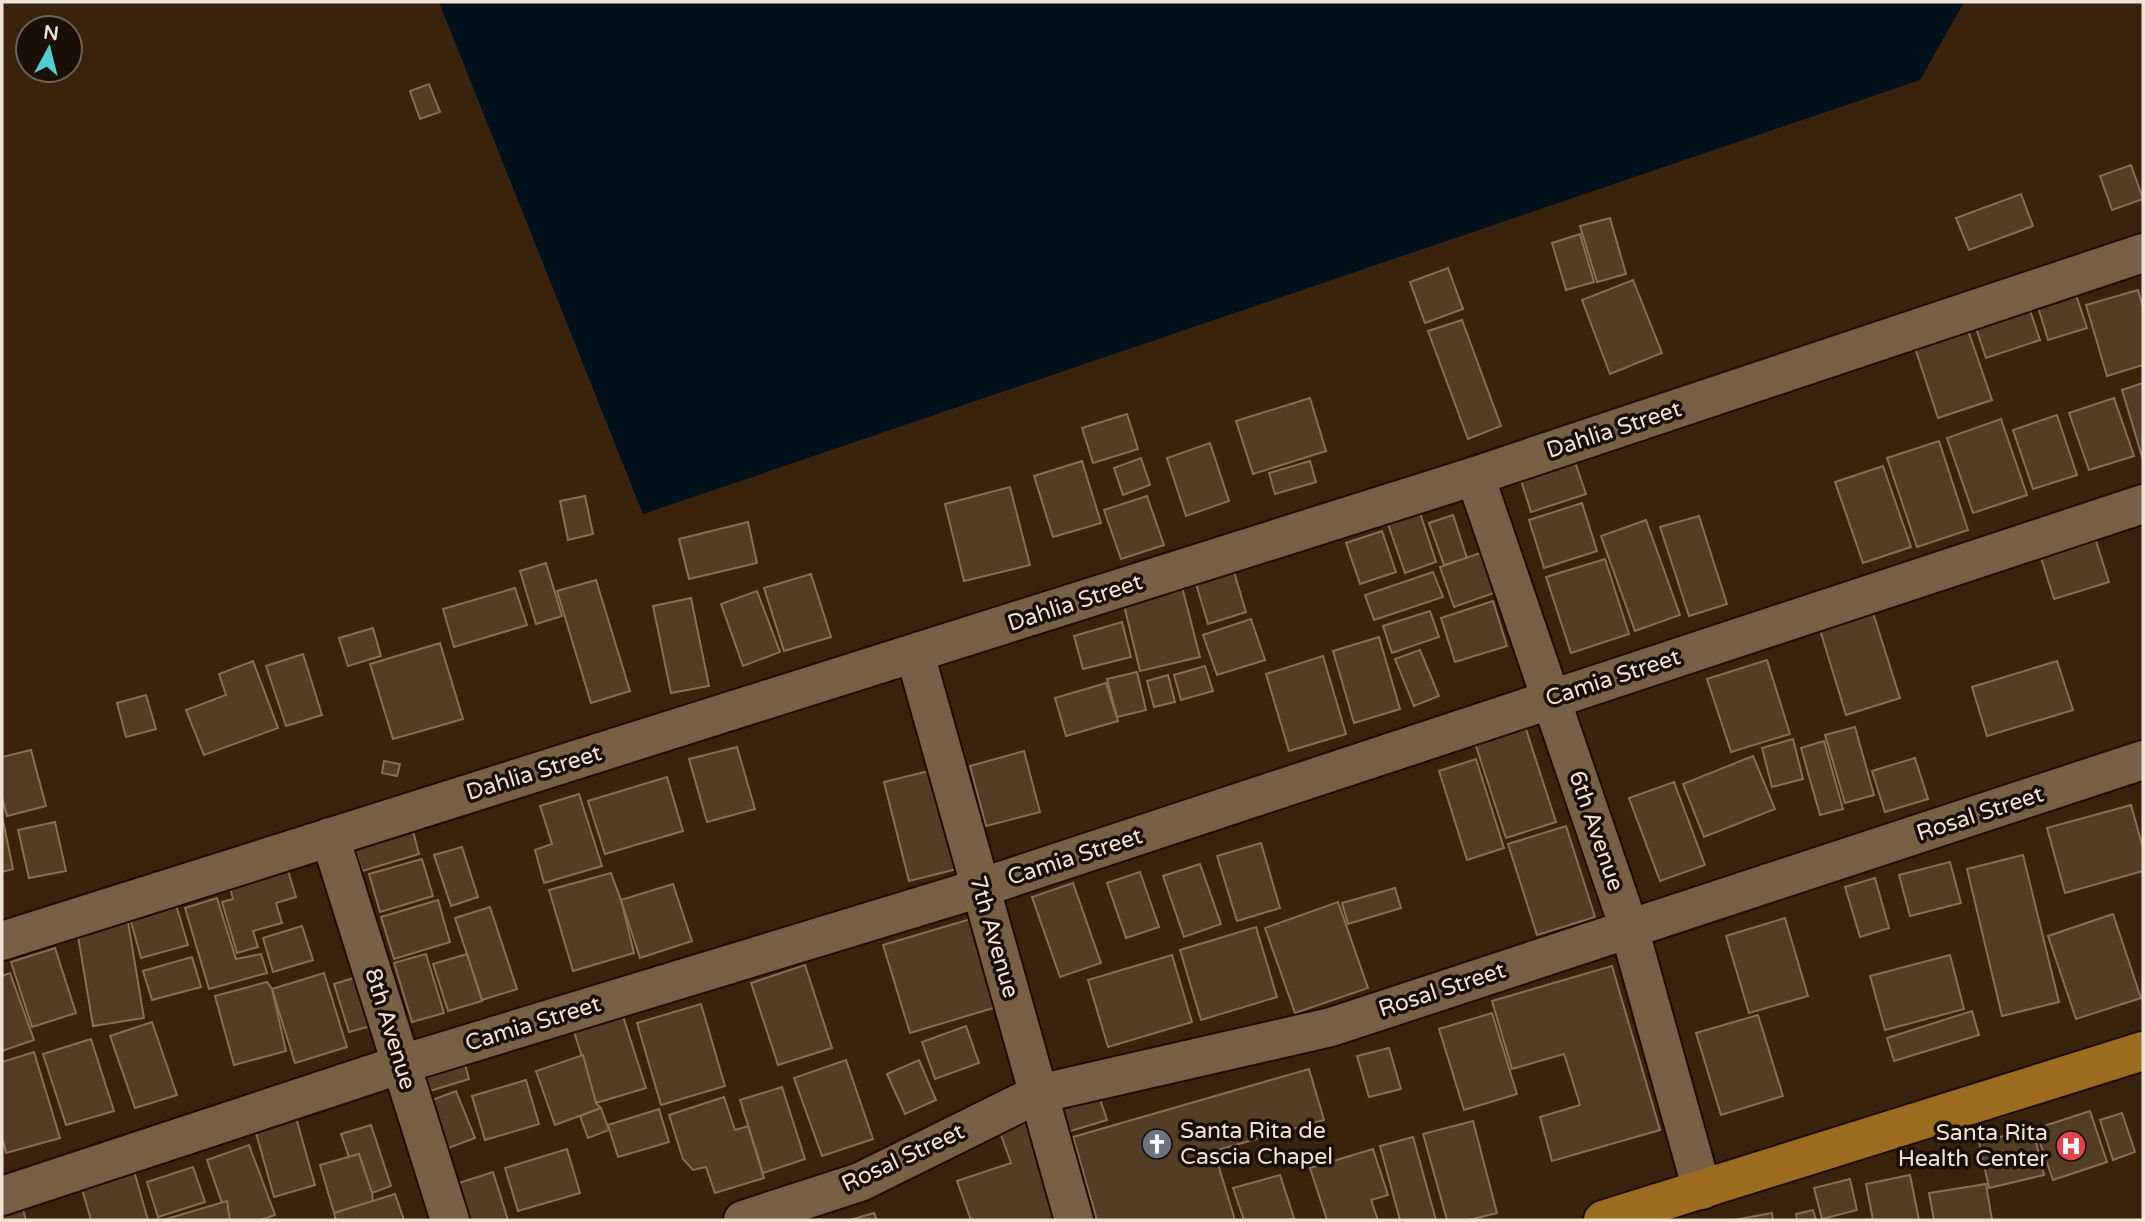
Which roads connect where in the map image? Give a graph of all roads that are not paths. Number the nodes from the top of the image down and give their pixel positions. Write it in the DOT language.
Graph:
graph roads {
  1 [pos="2143,253"];
  2 [pos="1475,476"];
  3 [pos="2143,504"];
  4 [pos="915,654"];
  5 [pos="1551,699"];
  6 [pos="2143,760"];
  7 [pos="330,837"];
  8 [pos="980,888"];
  9 [pos="1629,928"];
  10 [pos="2,941"];
  11 [pos="2143,1051"];
  12 [pos="402,1064"];
  13 [pos="1038,1094"];
  14 [pos="1702,1190"];
  15 [pos="2,1196"];
  16 [pos="450,1220"];
  17 [pos="743,1220"];
  18 [pos="1073,1220"];
  19 [pos="1603,1220"];
  1 -- 2 [label="street, Dahlia Street"];
  2 -- 4 [label="street, Dahlia Street"];
  2 -- 5 [label="street, 6th Avenue"];
  3 -- 5 [label="street, Camia Street"];
  4 -- 7 [label="street, Dahlia Street"];
  4 -- 8 [label="street, 7th Avenue"];
  5 -- 8 [label="street, Camia Street"];
  5 -- 9 [label="street, 6th Avenue"];
  6 -- 9 [label="street, Rosal Street"];
  7 -- 10 [label="street, Dahlia Street"];
  7 -- 12 [label="street, 8th Avenue"];
  8 -- 12 [label="street, Camia Street"];
  8 -- 13 [label="street, 7th Avenue"];
  9 -- 13 [label="street, Rosal Street"];
  9 -- 14 [label="street, 6th Avenue"];
  11 -- 14 [label="main road"];
  12 -- 15 [label="street, Camia Street"];
  12 -- 16 [label="street, 8th Avenue"];
  13 -- 17 [label="street, Rosal Street"];
  13 -- 18 [label="street, 7th Avenue"];
  14 -- 19 [label="main road"];
}
